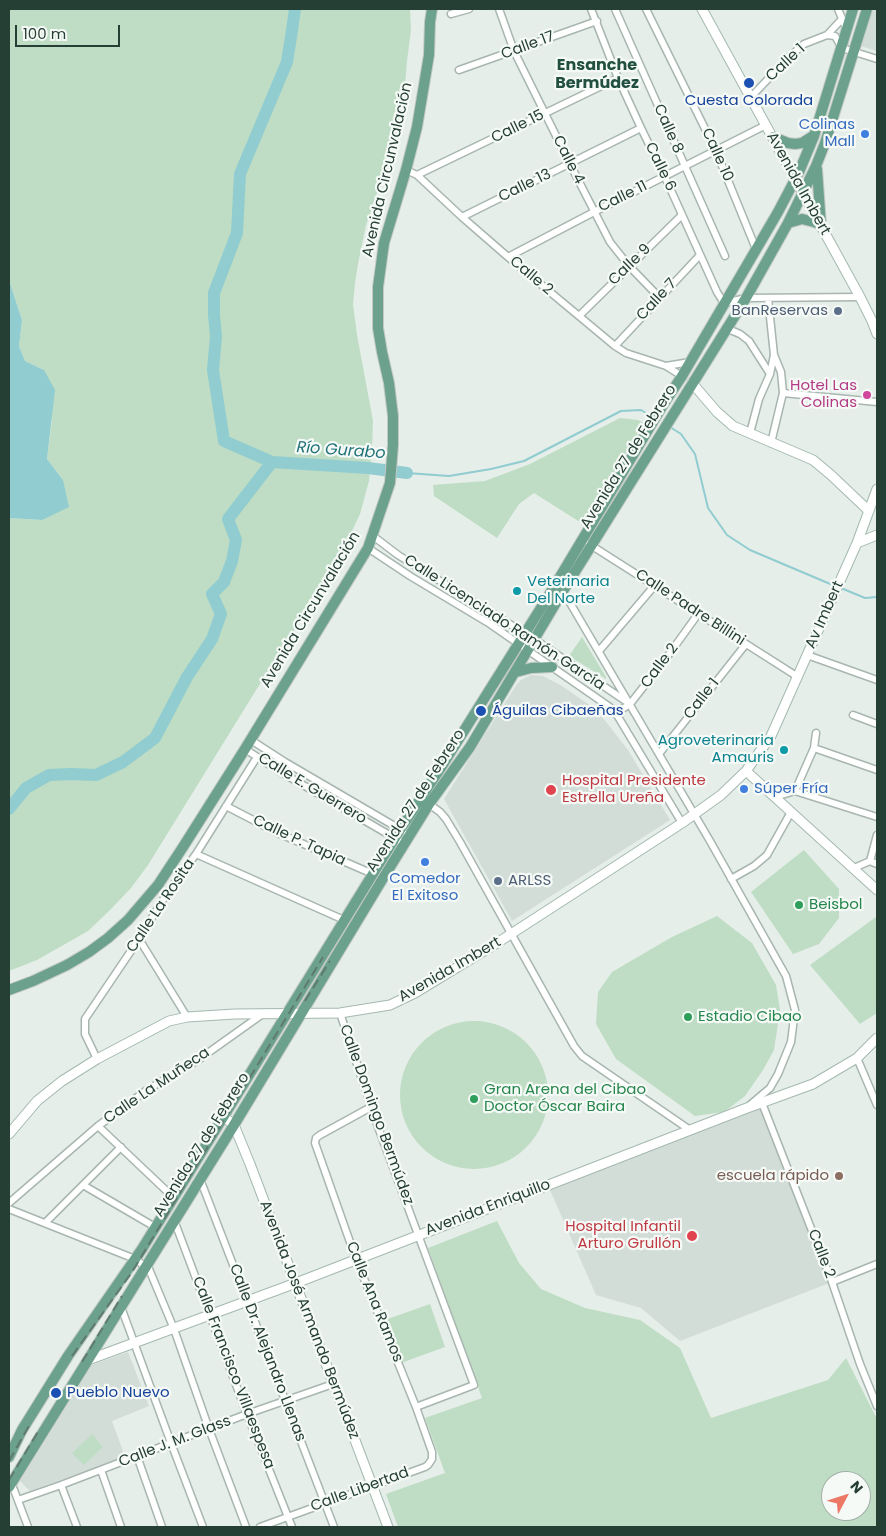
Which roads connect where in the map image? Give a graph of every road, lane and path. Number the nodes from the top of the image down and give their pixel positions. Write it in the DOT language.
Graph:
graph roads {
  1 [pos="428,9"];
  2 [pos="432,9"];
  3 [pos="469,9"];
  4 [pos="499,9"];
  5 [pos="591,9"];
  6 [pos="615,9"];
  7 [pos="646,9"];
  8 [pos="702,9"];
  9 [pos="838,9"];
  10 [pos="853,9"];
  11 [pos="867,9"];
  12 [pos="451,14"];
  13 [pos="842,19"];
  14 [pos="597,21"];
  15 [pos="430,22"];
  16 [pos="847,30"];
  17 [pos="827,35"];
  18 [pos="842,48"];
  19 [pos="514,51"];
  20 [pos="854,52"];
  21 [pos="877,59"];
  22 [pos="458,70"];
  23 [pos="618,78"];
  24 [pos="751,97"];
  25 [pos="545,114"];
  26 [pos="766,126"];
  27 [pos="641,128"];
  28 [pos="814,136"];
  29 [pos="773,137"];
  30 [pos="716,151"];
  31 [pos="570,164"];
  32 [pos="816,166"];
  33 [pos="685,167"];
  34 [pos="406,170"];
  35 [pos="417,175"];
  36 [pos="665,177"];
  37 [pos="795,179"];
  38 [pos="804,194"];
  39 [pos="594,212"];
  40 [pos="682,215"];
  41 [pos="462,217"];
  42 [pos="788,223"];
  43 [pos="821,225"];
  44 [pos="756,248"];
  45 [pos="700,255"];
  46 [pos="725,256"];
  47 [pos="508,257"];
  48 [pos="628,266"];
  49 [pos="860,297"];
  50 [pos="660,298"];
  51 [pos="746,298"];
  52 [pos="768,298"];
  53 [pos="725,303"];
  54 [pos="578,316"];
  55 [pos="728,329"];
  56 [pos="877,334"];
  57 [pos="615,346"];
  58 [pos="774,355"];
  59 [pos="690,362"];
  60 [pos="666,366"];
  61 [pos="770,374"];
  62 [pos="682,376"];
  63 [pos="692,383"];
  64 [pos="783,393"];
  65 [pos="877,402"];
  66 [pos="750,433"];
  67 [pos="771,443"];
  68 [pos="877,489"];
  69 [pos="869,511"];
  70 [pos="877,535"];
  71 [pos="373,536"];
  72 [pos="582,539"];
  73 [pos="857,543"];
  74 [pos="592,546"];
  75 [pos="368,548"];
  76 [pos="655,585"];
  77 [pos="563,591"];
  78 [pos="698,614"];
  79 [pos="524,633"];
  80 [pos="534,639"];
  81 [pos="518,643"];
  82 [pos="746,644"];
  83 [pos="528,650"];
  84 [pos="599,651"];
  85 [pos="807,655"];
  86 [pos="552,666"];
  87 [pos="516,672"];
  88 [pos="798,677"];
  89 [pos="877,680"];
  90 [pos="630,704"];
  91 [pos="616,713"];
  92 [pos="853,715"];
  93 [pos="877,724"];
  94 [pos="816,733"];
  95 [pos="248,744"];
  96 [pos="814,748"];
  97 [pos="659,754"];
  98 [pos="257,757"];
  99 [pos="877,770"];
  100 [pos="746,771"];
  101 [pos="794,791"];
  102 [pos="775,796"];
  103 [pos="429,804"];
  104 [pos="226,806"];
  105 [pos="791,812"];
  106 [pos="694,815"];
  107 [pos="877,817"];
  108 [pos="682,823"];
  109 [pos="397,834"];
  110 [pos="877,835"];
  111 [pos="408,839"];
  112 [pos="196,854"];
  113 [pos="870,861"];
  114 [pos="877,864"];
  115 [pos="854,868"];
  116 [pos="373,874"];
  117 [pos="731,879"];
  118 [pos="877,890"];
  119 [pos="344,920"];
  120 [pos="512,933"];
  121 [pos="139,939"];
  122 [pos="9,990"];
  123 [pos="264,1013"];
  124 [pos="286,1013"];
  125 [pos="301,1014"];
  126 [pos="340,1014"];
  127 [pos="187,1017"];
  128 [pos="877,1038"];
  129 [pos="857,1058"];
  130 [pos="97,1059"];
  131 [pos="877,1102"];
  132 [pos="762,1103"];
  133 [pos="371,1107"];
  134 [pos="747,1108"];
  135 [pos="224,1117"];
  136 [pos="234,1125"];
  137 [pos="98,1126"];
  138 [pos="690,1130"];
  139 [pos="9,1134"];
  140 [pos="121,1147"];
  141 [pos="200,1179"];
  142 [pos="83,1185"];
  143 [pos="173,1197"];
  144 [pos="9,1203"];
  145 [pos="9,1209"];
  146 [pos="174,1219"];
  147 [pos="45,1224"];
  148 [pos="155,1227"];
  149 [pos="419,1234"];
  150 [pos="135,1259"];
  151 [pos="356,1259"];
  152 [pos="877,1264"];
  153 [pos="145,1265"];
  154 [pos="832,1282"];
  155 [pos="296,1283"];
  156 [pos="246,1301"];
  157 [pos="121,1307"];
  158 [pos="210,1315"];
  159 [pos="174,1329"];
  160 [pos="134,1344"];
  161 [pos="88,1360"];
  162 [pos="333,1384"];
  163 [pos="285,1401"];
  164 [pos="877,1406"];
  165 [pos="416,1407"];
  166 [pos="248,1414"];
  167 [pos="209,1429"];
  168 [pos="171,1443"];
  169 [pos="137,1456"];
  170 [pos="9,1457"];
  171 [pos="431,1462"];
  172 [pos="101,1470"];
  173 [pos="10,1483"];
  174 [pos="61,1485"];
  175 [pos="372,1485"];
  176 [pos="18,1500"];
  177 [pos="324,1503"];
  178 [pos="288,1517"];
  179 [pos="28,1527"];
  180 [pos="77,1527"];
  181 [pos="121,1527"];
  182 [pos="162,1527"];
  183 [pos="204,1527"];
  184 [pos="246,1527"];
  185 [pos="260,1527"];
  186 [pos="292,1527"];
  187 [pos="334,1527"];
  188 [pos="388,1527"];
  1 -- 15 [label="main road, Avenida Circunvalación"];
  2 -- 15 [label="main road, Avenida Circunvalación"];
  3 -- 12 [label="street"];
  4 -- 19 [label="street, Calle 4"];
  5 -- 14 [label="street, Calle 6"];
  6 -- 33 [label="street, Calle 8"];
  7 -- 30 [label="street, Calle 10"];
  8 -- 24 [label="street, Avenida Imbert"];
  9 -- 13 [label="street"];
  10 -- 16 [label="main road, Avenida 27 de Febrero"];
  11 -- 20 [label="main road, Avenida 27 de Febrero"];
  13 -- 16 [label="street"];
  13 -- 17 [label="street"];
  14 -- 19 [label="street, Calle 17"];
  14 -- 23 [label="street, Calle 6"];
  15 -- 34 [label="main road, Avenida Circunvalación"];
  16 -- 18 [label="main road, Avenida 27 de Febrero"];
  17 -- 18 [label="street"];
  17 -- 24 [label="street, Calle 1"];
  18 -- 20 [label="street"];
  18 -- 28 [label="main road, Avenida 27 de Febrero"];
  19 -- 22 [label="street, Calle 17"];
  19 -- 25 [label="street, Calle 4"];
  20 -- 21 [label="street"];
  20 -- 32 [label="main road, Avenida 27 de Febrero"];
  23 -- 25 [label="street, Calle 15"];
  23 -- 27 [label="street, Calle 6"];
  24 -- 26 [label="street, Avenida Imbert"];
  25 -- 31 [label="street, Calle 4"];
  25 -- 35 [label="street, Calle 15"];
  26 -- 29 [label="street, Avenida Imbert"];
  26 -- 30 [label="street, Calle 11"];
  27 -- 31 [label="street, Calle 13"];
  27 -- 36 [label="street, Calle 6"];
  28 -- 29 [label="main road"];
  28 -- 37 [label="main road, Avenida 27 de Febrero"];
  29 -- 37 [label="street, Avenida Imbert"];
  30 -- 33 [label="street, Calle 11"];
  30 -- 44 [label="street, Calle 10"];
  31 -- 39 [label="street, Calle 4"];
  31 -- 41 [label="street, Calle 13"];
  32 -- 38 [label="main road, Avenida 27 de Febrero"];
  32 -- 43 [label="main road"];
  33 -- 36 [label="street, Calle 11"];
  33 -- 46 [label="street, Calle 8"];
  34 -- 35 [label="street, Calle 2"];
  34 -- 71 [label="main road, Avenida Circunvalación"];
  35 -- 41 [label="street, Calle 2"];
  36 -- 39 [label="street, Calle 11"];
  36 -- 40 [label="street, Calle 6"];
  37 -- 38 [label="street, Avenida Imbert"];
  37 -- 44 [label="main road, Avenida 27 de Febrero"];
  38 -- 42 [label="main road, Avenida 27 de Febrero"];
  38 -- 43 [label="street, Avenida Imbert"];
  39 -- 47 [label="street, Calle 11"];
  39 -- 48 [label="street, Calle 4"];
  40 -- 45 [label="street, Calle 6"];
  40 -- 48 [label="street, Calle 9"];
  41 -- 47 [label="street, Calle 2"];
  42 -- 43 [label="main road"];
  42 -- 51 [label="main road, Avenida 27 de Febrero"];
  43 -- 49 [label="street, Avenida Imbert"];
  44 -- 53 [label="main road, Avenida 27 de Febrero"];
  45 -- 50 [label="street, Calle 7"];
  45 -- 53 [label="street, Calle 6"];
  47 -- 54 [label="street, Calle 2"];
  48 -- 50 [label="street, Calle 4"];
  48 -- 54 [label="street, Calle 9"];
  49 -- 52 [label="street"];
  49 -- 56 [label="street, Avenida Imbert"];
  50 -- 57 [label="street, Calle 7"];
  51 -- 52 [label="street"];
  51 -- 53 [label="street"];
  51 -- 55 [label="main road, Avenida 27 de Febrero"];
  52 -- 58 [label="street"];
  53 -- 59 [label="main road, Avenida 27 de Febrero"];
  54 -- 57 [label="street, Calle 2"];
  55 -- 61 [label="street"];
  55 -- 63 [label="main road, Avenida 27 de Febrero"];
  57 -- 60 [label="street, Calle 2"];
  58 -- 61 [label="street"];
  58 -- 64 [label="street"];
  59 -- 60 [label="street, Calle 2"];
  59 -- 62 [label="main road, Avenida 27 de Febrero"];
  60 -- 62 [label="street, Calle 2"];
  61 -- 66 [label="street"];
  62 -- 72 [label="main road, Avenida 27 de Febrero"];
  63 -- 66 [label="street"];
  63 -- 74 [label="main road, Avenida 27 de Febrero"];
  64 -- 65 [label="street"];
  64 -- 67 [label="street"];
  66 -- 67 [label="street"];
  67 -- 69 [label="street"];
  68 -- 69 [label="street"];
  69 -- 73 [label="street"];
  70 -- 73 [label="street"];
  71 -- 75 [label="main road, Avenida Circunvalación"];
  71 -- 79 [label="street, Calle Licenciado Ramón García"];
  72 -- 74 [label="street, Calle Padre Billini"];
  72 -- 79 [label="main road, Avenida 27 de Febrero"];
  73 -- 85 [label="street, Av Imbert"];
  74 -- 76 [label="street, Calle Padre Billini"];
  74 -- 77 [label="main road, Avenida 27 de Febrero"];
  75 -- 81 [label="street, Calle Licenciado Ramón García"];
  75 -- 95 [label="main road, Avenida Circunvalación"];
  76 -- 78 [label="street, Calle Padre Billini"];
  76 -- 84 [label="street"];
  77 -- 80 [label="main road, Avenida 27 de Febrero"];
  77 -- 84 [label="street"];
  78 -- 82 [label="street, Calle Padre Billini"];
  78 -- 90 [label="street, Calle 2"];
  79 -- 80 [label="street, Calle Licenciado Ramón García"];
  79 -- 81 [label="main road, Avenida 27 de Febrero"];
  80 -- 83 [label="main road, Avenida 27 de Febrero"];
  80 -- 90 [label="street, Calle Licenciado Ramón García"];
  81 -- 83 [label="street, Calle Licenciado Ramón García"];
  81 -- 109 [label="main road, Avenida 27 de Febrero"];
  82 -- 88 [label="street, Calle Padre Billini"];
  82 -- 97 [label="street, Calle 1"];
  83 -- 86 [label="street, Calle Licenciado Ramón García"];
  83 -- 87 [label="main road, Avenida 27 de Febrero"];
  84 -- 90 [label="street"];
  85 -- 88 [label="street, Avenida Imbert"];
  85 -- 89 [label="street"];
  86 -- 87 [label="main road"];
  86 -- 91 [label="street, Calle Licenciado Ramón García"];
  87 -- 103 [label="main road, Avenida 27 de Febrero"];
  88 -- 100 [label="street, Avenida Imbert"];
  90 -- 91 [label="street, Calle 2"];
  90 -- 97 [label="street, Calle Licenciado Ramón García"];
  91 -- 108 [label="street, Calle Licenciado Ramón García"];
  92 -- 93 [label="street"];
  94 -- 96 [label="street"];
  95 -- 98 [label="street, Calle E. Guerrero"];
  95 -- 109 [label="street, Calle E. Guerrero"];
  95 -- 122 [label="main road, Avenida Circunvalación"];
  96 -- 99 [label="street"];
  96 -- 101 [label="street"];
  97 -- 106 [label="street, Calle Licenciado Ramón García"];
  98 -- 104 [label="street, Calle La Rosita"];
  98 -- 109 [label="street, Calle E. Guerrero"];
  100 -- 102 [label="street"];
  100 -- 106 [label="street, Avenida Imbert"];
  101 -- 102 [label="street"];
  101 -- 107 [label="street"];
  102 -- 105 [label="street"];
  103 -- 111 [label="main road, Avenida 27 de Febrero"];
  103 -- 120 [label="street"];
  104 -- 112 [label="street, Calle La Rosita"];
  104 -- 116 [label="street, Calle P. Tapia"];
  105 -- 115 [label="street"];
  105 -- 117 [label="street"];
  106 -- 108 [label="street, Avenida Imbert"];
  106 -- 117 [label="street, Calle Licenciado Ramón García"];
  108 -- 120 [label="street, Avenida Imbert"];
  109 -- 111 [label="street, Calle E. Guerrero"];
  109 -- 111 [label="street, Calle E. Guerrero"];
  109 -- 116 [label="main road, Avenida 27 de Febrero"];
  110 -- 113 [label="street"];
  111 -- 125 [label="main road, Avenida 27 de Febrero"];
  112 -- 119 [label="street"];
  112 -- 121 [label="street, Calle La Rosita"];
  113 -- 114 [label="street"];
  113 -- 115 [label="street"];
  115 -- 118 [label="street"];
  116 -- 119 [label="main road, Avenida 27 de Febrero"];
  117 -- 134 [label="street, Calle Licenciado Ramón García"];
  119 -- 124 [label="main road, Avenida 27 de Febrero"];
  120 -- 126 [label="street, Avenida Imbert"];
  120 -- 138 [label="street"];
  121 -- 127 [label="street"];
  121 -- 130 [label="street, Calle La Rosita"];
  123 -- 124 [label="street, Avenida Imbert"];
  123 -- 127 [label="street, Avenida Imbert"];
  123 -- 137 [label="street, Calle La Muñeca"];
  124 -- 125 [label="street, Avenida Imbert"];
  124 -- 135 [label="main road, Avenida 27 de Febrero"];
  125 -- 126 [label="street, Avenida Imbert"];
  125 -- 136 [label="main road, Avenida 27 de Febrero"];
  126 -- 133 [label="street, Calle Domingo Bermúdez"];
  127 -- 130 [label="street, Avenida Imbert"];
  128 -- 129 [label="street, Avenida Enriquillo"];
  129 -- 131 [label="street"];
  129 -- 132 [label="street, Avenida Enriquillo"];
  130 -- 139 [label="street, Avenida Imbert"];
  132 -- 134 [label="street, Avenida Enriquillo"];
  132 -- 154 [label="street, Calle 2"];
  133 -- 149 [label="street, Calle Domingo Bermúdez"];
  133 -- 151 [label="street, Calle Ana Ramos"];
  134 -- 138 [label="street, Avenida Enriquillo"];
  135 -- 136 [label="street, Avenida José Armando Bermúdez"];
  135 -- 143 [label="main road, Avenida 27 de Febrero"];
  136 -- 141 [label="main road, Avenida 27 de Febrero"];
  136 -- 155 [label="street, Avenida José Armando Bermúdez"];
  137 -- 140 [label="street"];
  137 -- 144 [label="street, Calle La Muñeca"];
  138 -- 149 [label="street, Avenida Enriquillo"];
  140 -- 142 [label="street"];
  140 -- 143 [label="street"];
  141 -- 146 [label="main road, Avenida 27 de Febrero"];
  141 -- 156 [label="street, Calle Dr. Alejandro Llenas"];
  142 -- 147 [label="street"];
  142 -- 148 [label="street"];
  143 -- 148 [label="main road, Avenida 27 de Febrero"];
  145 -- 147 [label="street"];
  146 -- 153 [label="main road, Avenida 27 de Febrero"];
  146 -- 158 [label="street, Calle Francisco Villaespesa"];
  147 -- 150 [label="street"];
  148 -- 150 [label="main road, Avenida 27 de Febrero"];
  149 -- 151 [label="street, Avenida Enriquillo"];
  149 -- 165 [label="street, Calle Domingo Bermúdez"];
  150 -- 153 [label="street"];
  150 -- 170 [label="main road, Avenida 27 de Febrero"];
  151 -- 155 [label="street, Avenida Enriquillo"];
  151 -- 165 [label="street, Calle Ana Ramos"];
  152 -- 154 [label="street"];
  153 -- 157 [label="main road, Avenida 27 de Febrero"];
  153 -- 159 [label="street"];
  154 -- 164 [label="street, Calle 2"];
  155 -- 156 [label="street, Avenida Enriquillo"];
  155 -- 162 [label="street, Avenida José Armando Bermúdez"];
  156 -- 158 [label="street, Avenida Enriquillo"];
  156 -- 163 [label="street, Calle Dr. Alejandro Llenas"];
  157 -- 160 [label="street"];
  157 -- 161 [label="main road, Avenida 27 de Febrero"];
  158 -- 159 [label="street, Avenida Enriquillo"];
  158 -- 166 [label="street, Calle Francisco Villaespesa"];
  159 -- 160 [label="street, Avenida Enriquillo"];
  159 -- 167 [label="street"];
  160 -- 161 [label="street, Avenida Enriquillo"];
  160 -- 168 [label="street"];
  161 -- 173 [label="main road, Avenida 27 de Febrero"];
  162 -- 163 [label="street, Calle J. M. Glass"];
  162 -- 175 [label="street, Avenida José Armando Bermúdez"];
  163 -- 166 [label="street, Calle J. M. Glass"];
  163 -- 177 [label="street, Calle Dr. Alejandro Llenas"];
  165 -- 171 [label="street, Calle Ana Ramos"];
  166 -- 167 [label="street, Calle J. M. Glass"];
  166 -- 178 [label="street, Calle Francisco Villaespesa"];
  167 -- 168 [label="street, Calle J. M. Glass"];
  167 -- 184 [label="street"];
  168 -- 169 [label="street, Calle J. M. Glass"];
  168 -- 183 [label="street"];
  169 -- 172 [label="street, Calle J. M. Glass"];
  169 -- 182 [label="street"];
  171 -- 175 [label="street, Calle Libertad"];
  172 -- 174 [label="street, Calle J. M. Glass"];
  172 -- 181 [label="street"];
  173 -- 176 [label="street"];
  174 -- 176 [label="street, Calle J. M. Glass"];
  174 -- 180 [label="street"];
  175 -- 177 [label="street, Calle Libertad"];
  175 -- 188 [label="street, Avenida José Armando Bermúdez"];
  176 -- 179 [label="street"];
  177 -- 178 [label="street, Calle Libertad"];
  177 -- 187 [label="street, Calle Dr. Alejandro Llenas"];
  178 -- 185 [label="street, Calle Libertad"];
  178 -- 186 [label="street, Calle Francisco Villaespesa"];
}
